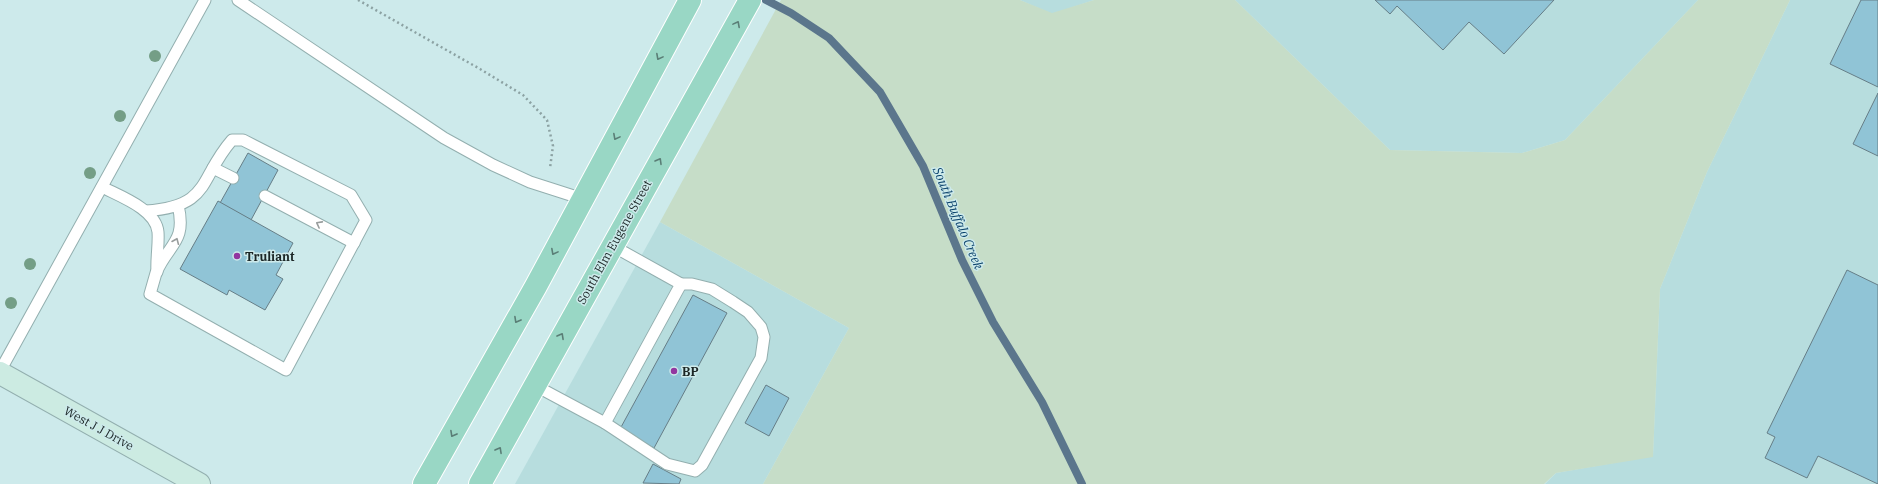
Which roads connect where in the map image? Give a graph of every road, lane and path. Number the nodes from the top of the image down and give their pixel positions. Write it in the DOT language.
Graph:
graph roads {
  1 [pos="205,0"];
  2 [pos="238,0"];
  3 [pos="358,0"];
  4 [pos="690,0"];
  5 [pos="750,0"];
  6 [pos="213,168"];
  7 [pos="233,178"];
  8 [pos="102,187"];
  9 [pos="548,188"];
  10 [pos="265,196"];
  11 [pos="583,199"];
  12 [pos="178,205"];
  13 [pos="146,211"];
  14 [pos="354,243"];
  15 [pos="611,245"];
  16 [pos="157,272"];
  17 [pos="681,284"];
  18 [pos="0,372"];
  19 [pos="534,385"];
  20 [pos="605,423"];
  21 [pos="198,484"];
  22 [pos="424,484"];
  23 [pos="480,484"];
  1 -- 8 [label="lane"];
  2 -- 9 [label="lane"];
  3 -- 9 [label="path"];
  4 -- 11 [label="main road, one-way"];
  15 -- 5 [label="main road, South Elm Eugene Street, one-way"];
  6 -- 7 [label="lane"];
  6 -- 12 [label="lane"];
  6 -- 14 [label="lane"];
  8 -- 13 [label="lane"];
  8 -- 18 [label="lane"];
  9 -- 11 [label="lane"];
  14 -- 10 [label="lane, one-way"];
  11 -- 22 [label="main road, one-way"];
  12 -- 13 [label="lane"];
  16 -- 12 [label="lane, one-way"];
  13 -- 16 [label="lane"];
  14 -- 16 [label="lane"];
  15 -- 17 [label="lane"];
  19 -- 15 [label="main road, South Elm Eugene Street, one-way"];
  17 -- 20 [label="lane"];
  17 -- 20 [label="lane"];
  18 -- 21 [label="street, West J J Drive"];
  19 -- 20 [label="lane"];
  23 -- 19 [label="main road, South Elm Eugene Street, one-way"];
}
